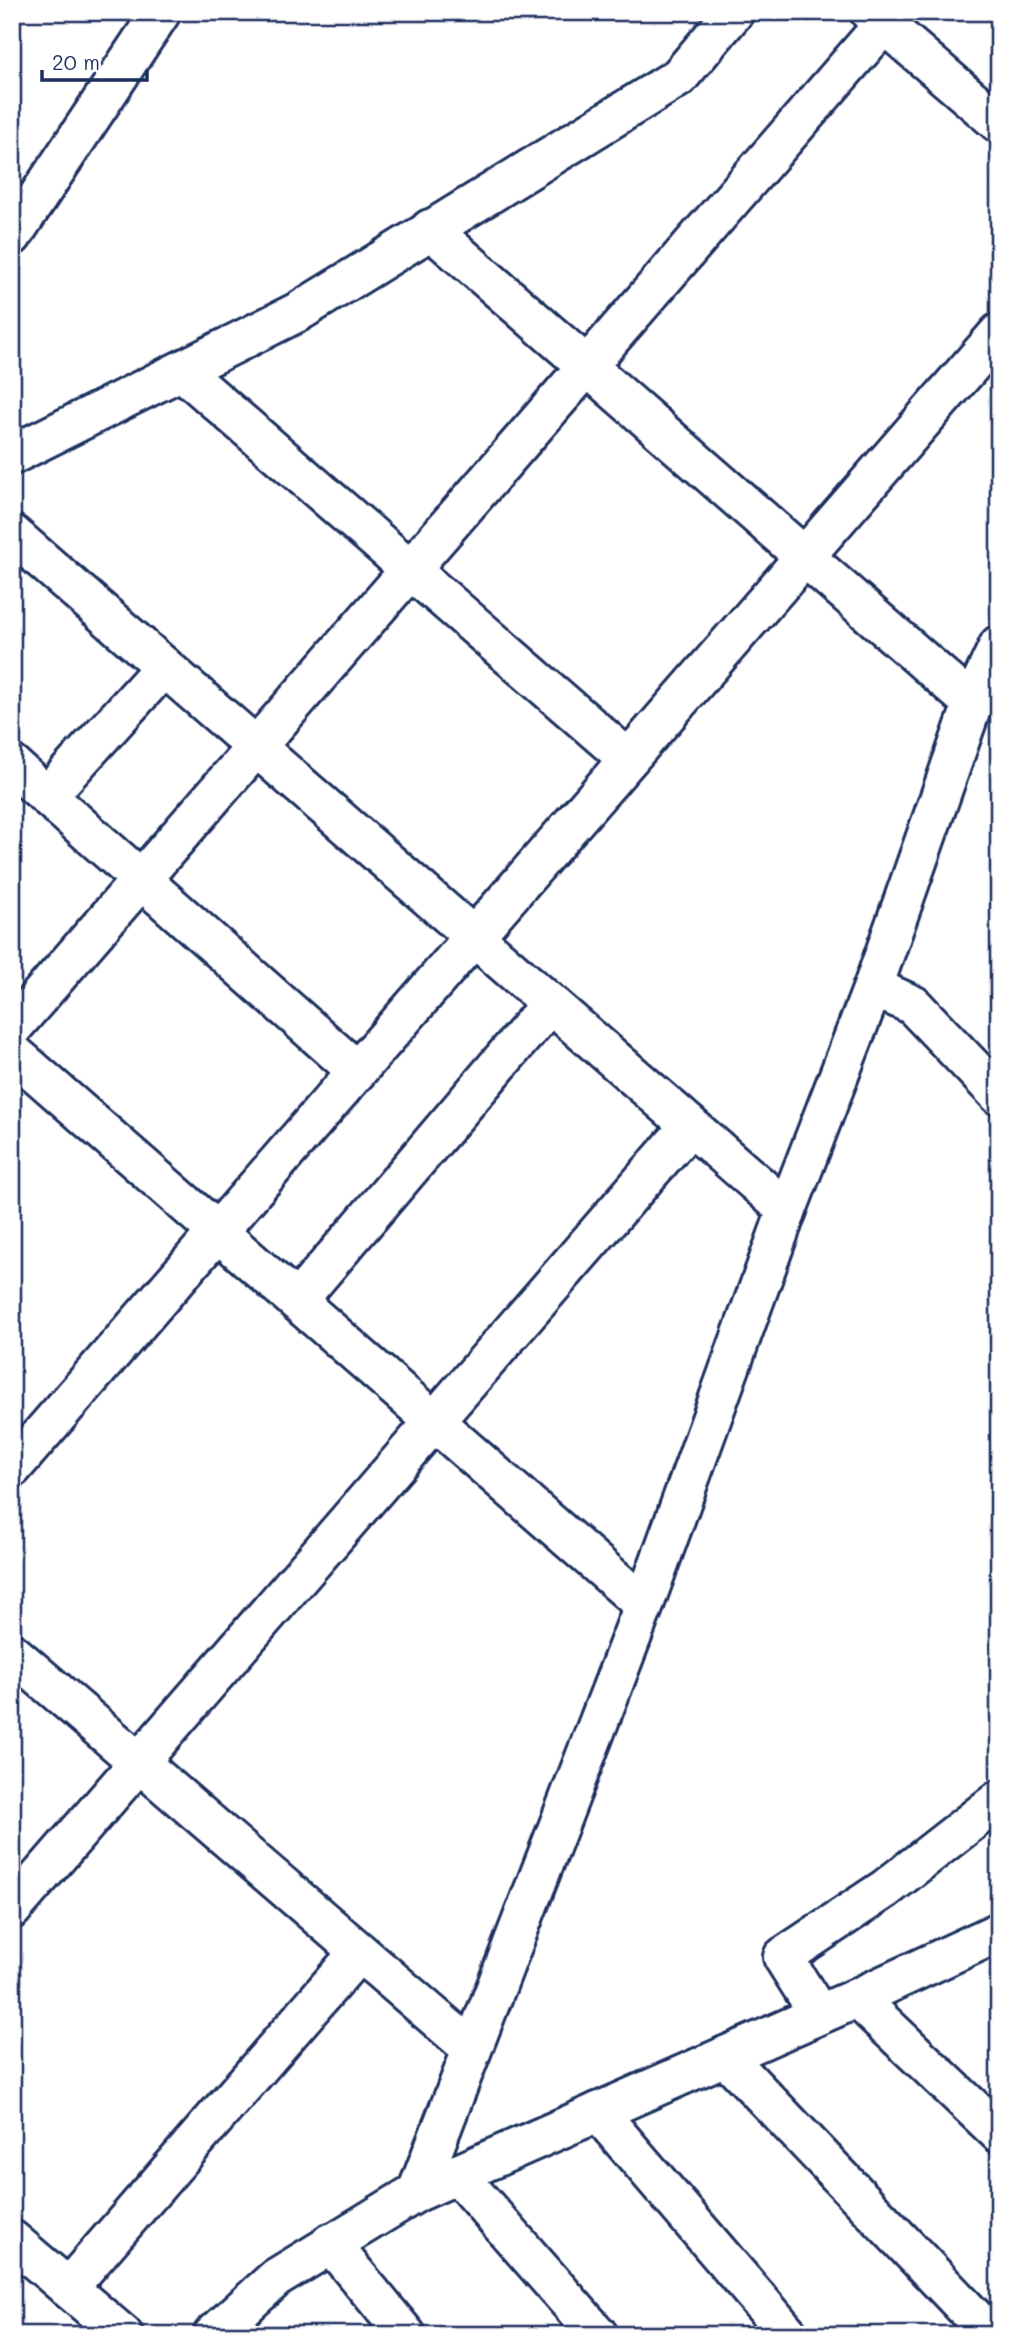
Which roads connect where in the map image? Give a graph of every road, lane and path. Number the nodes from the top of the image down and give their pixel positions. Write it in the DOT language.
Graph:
graph roads {
  1 [pos="161,12"];
  2 [pos="734,12"];
  3 [pos="877,18"];
  4 [pos="999,123"];
  5 [pos="430,229"];
  6 [pos="12,236"];
  7 [pos="999,333"];
  8 [pos="586,366"];
  9 [pos="182,371"];
  10 [pos="12,455"];
  11 [pos="12,534"];
  12 [pos="804,557"];
  13 [pos="409,568"];
  14 [pos="999,645"];
  15 [pos="164,667"];
  16 [pos="973,704"];
  17 [pos="255,746"];
  18 [pos="628,759"];
  19 [pos="12,765"];
  20 [pos="47,796"];
  21 [pos="140,879"];
  22 [pos="474,937"];
  23 [pos="873,986"];
  24 [pos="550,1004"];
  25 [pos="12,1028"];
  26 [pos="12,1052"];
  27 [pos="357,1071"];
  28 [pos="999,1095"];
  29 [pos="690,1126"];
  30 [pos="787,1210"];
  31 [pos="216,1233"];
  32 [pos="297,1301"];
  33 [pos="436,1423"];
  34 [pos="12,1468"];
  35 [pos="644,1605"];
  36 [pos="12,1653"];
  37 [pos="138,1762"];
  38 [pos="999,1800"];
  39 [pos="12,1909"];
  40 [pos="999,1932"];
  41 [pos="359,1952"];
  42 [pos="857,1998"];
  43 [pos="819,2014"];
  44 [pos="472,2049"];
  45 [pos="725,2056"];
  46 [pos="598,2112"];
  47 [pos="999,2133"];
  48 [pos="457,2174"];
  49 [pos="417,2192"];
  50 [pos="12,2240"];
  51 [pos="330,2243"];
  52 [pos="68,2288"];
  53 [pos="123,2335"];
  54 [pos="213,2335"];
  55 [pos="406,2335"];
  56 [pos="598,2335"];
  57 [pos="789,2335"];
  58 [pos="991,2335"];
  1 -- 6 [label="street"];
  2 -- 5 [label="street"];
  3 -- 4 [label="street"];
  3 -- 8 [label="street"];
  5 -- 8 [label="street"];
  5 -- 9 [label="street"];
  7 -- 12 [label="street"];
  8 -- 12 [label="street"];
  8 -- 13 [label="street"];
  9 -- 10 [label="street"];
  9 -- 13 [label="street"];
  11 -- 15 [label="street"];
  12 -- 16 [label="street"];
  12 -- 18 [label="street"];
  13 -- 17 [label="street"];
  13 -- 18 [label="street"];
  14 -- 16 [label="street"];
  15 -- 17 [label="street"];
  15 -- 20 [label="street"];
  16 -- 23 [label="street"];
  17 -- 21 [label="street"];
  17 -- 22 [label="street"];
  18 -- 22 [label="street"];
  19 -- 20 [label="street"];
  20 -- 21 [label="street"];
  21 -- 25 [label="street"];
  21 -- 27 [label="street"];
  22 -- 24 [label="street"];
  22 -- 27 [label="street"];
  23 -- 28 [label="street"];
  23 -- 30 [label="street"];
  24 -- 29 [label="street"];
  24 -- 32 [label="street"];
  26 -- 31 [label="street"];
  27 -- 31 [label="street"];
  29 -- 30 [label="street"];
  29 -- 33 [label="street"];
  30 -- 35 [label="street"];
  31 -- 32 [label="street"];
  31 -- 34 [label="street"];
  32 -- 33 [label="street"];
  33 -- 35 [label="street"];
  33 -- 37 [label="street"];
  35 -- 44 [label="street"];
  36 -- 37 [label="street"];
  37 -- 39 [label="street"];
  37 -- 41 [label="street"];
  38 -- 43 [label="street"];
  40 -- 42 [label="street"];
  41 -- 44 [label="street"];
  41 -- 52 [label="street"];
  42 -- 43 [label="street"];
  42 -- 47 [label="street"];
  43 -- 45 [label="street"];
  44 -- 49 [label="street"];
  45 -- 46 [label="street"];
  45 -- 58 [label="street"];
  46 -- 48 [label="street"];
  46 -- 57 [label="street"];
  48 -- 49 [label="street"];
  48 -- 56 [label="street"];
  49 -- 51 [label="street"];
  50 -- 52 [label="street"];
  51 -- 54 [label="street"];
  51 -- 55 [label="street"];
  52 -- 53 [label="street"];
}
